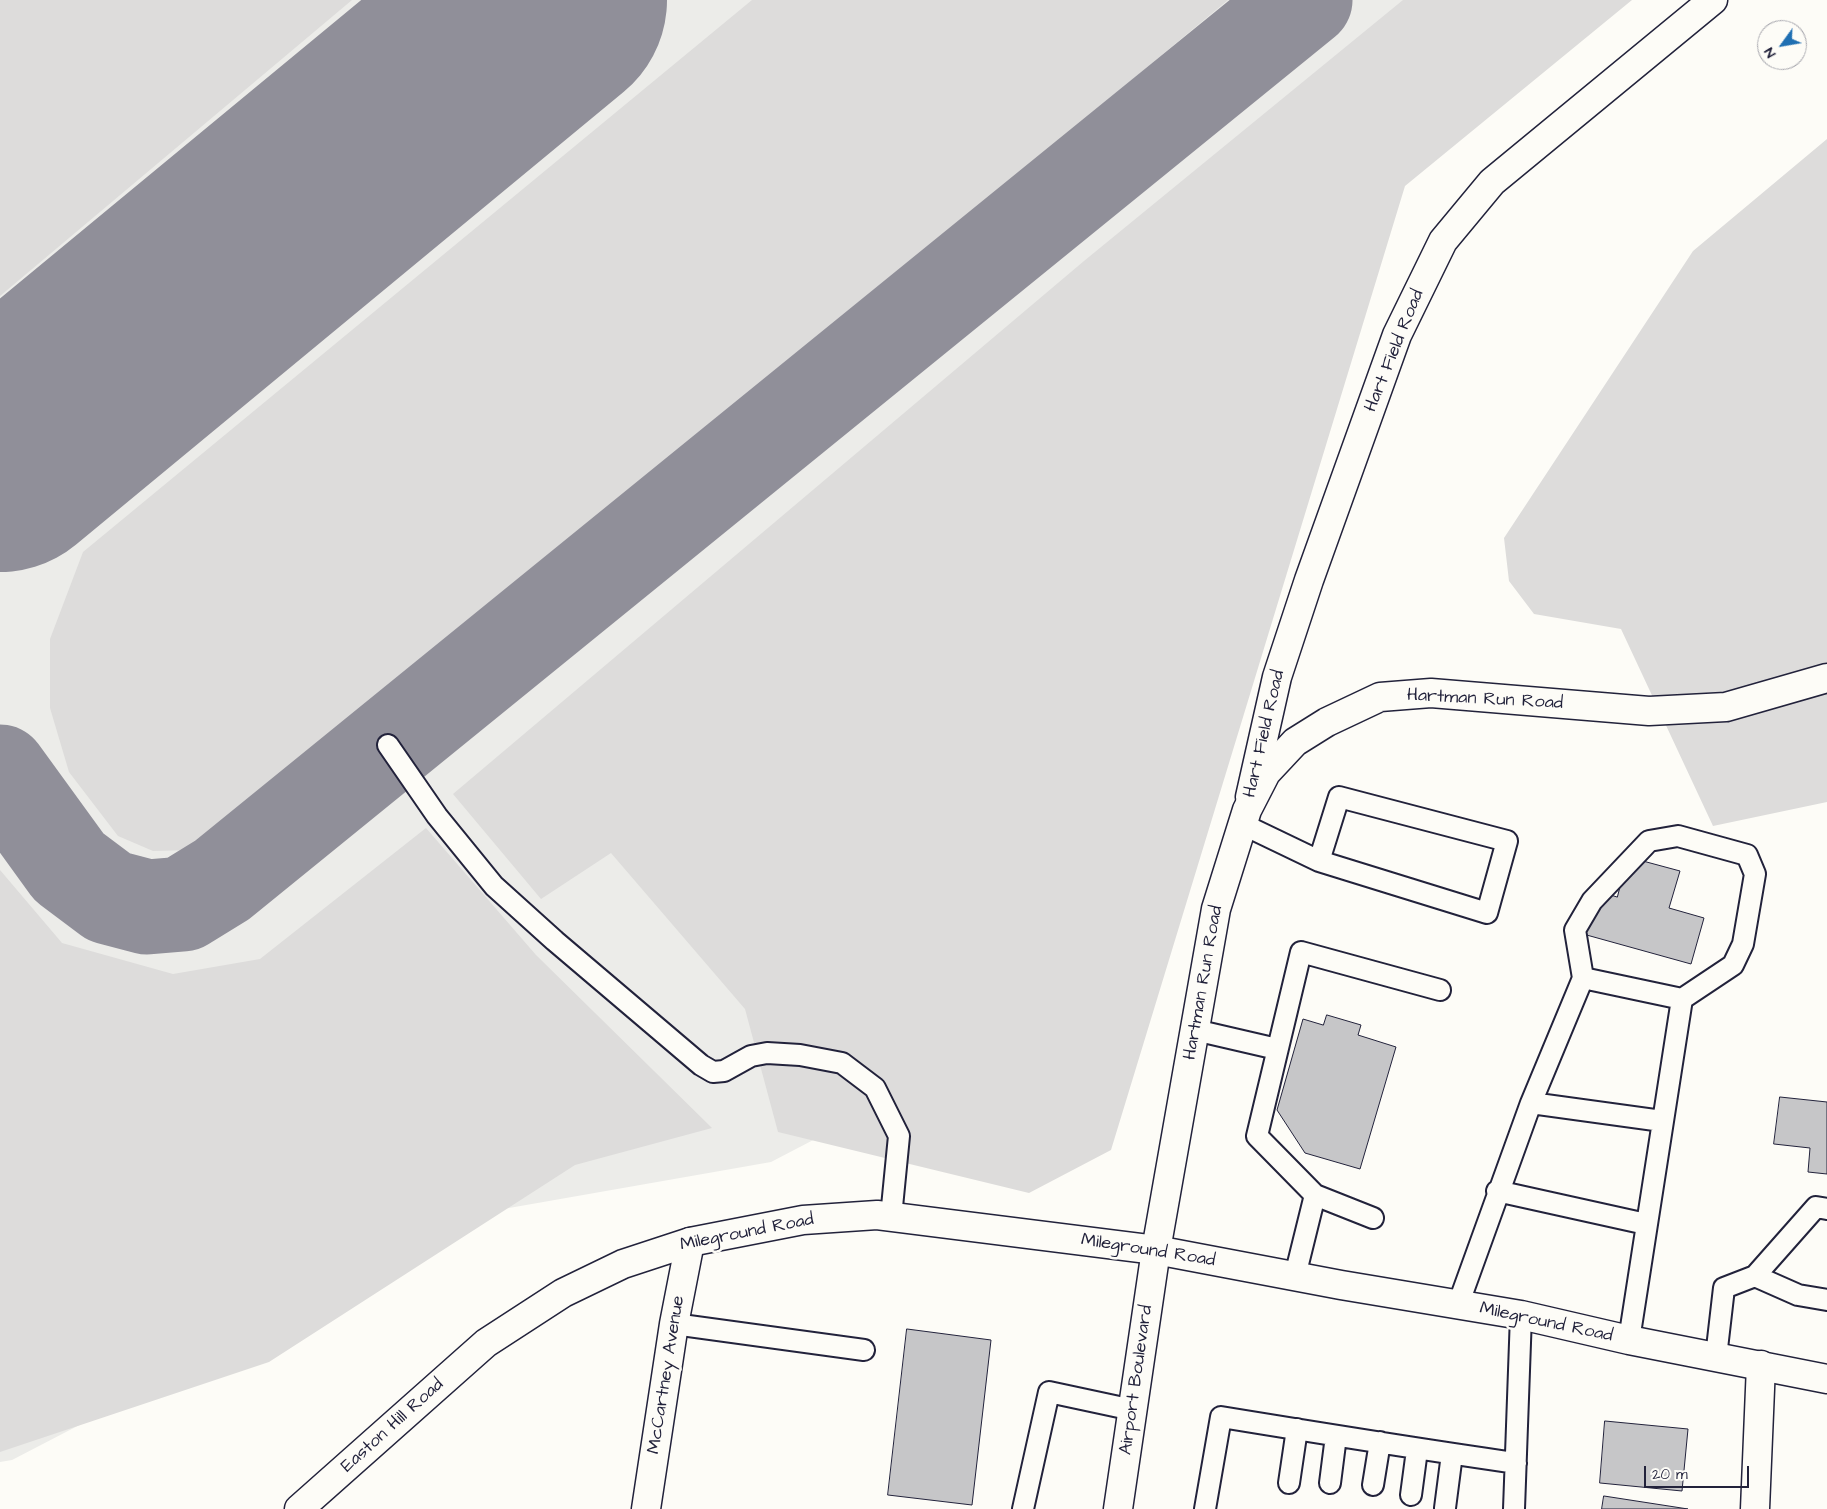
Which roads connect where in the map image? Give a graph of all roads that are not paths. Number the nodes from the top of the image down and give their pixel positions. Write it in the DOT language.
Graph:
graph roads {
  1 [pos="1713,0"];
  2 [pos="1827,678"];
  3 [pos="388,745"];
  4 [pos="1245,817"];
  5 [pos="1319,861"];
  6 [pos="1583,978"];
  7 [pos="1440,990"];
  8 [pos="1682,999"];
  9 [pos="1195,1030"];
  10 [pos="1277,1049"];
  11 [pos="1531,1103"];
  12 [pos="1662,1121"];
  13 [pos="1497,1191"];
  14 [pos="1315,1195"];
  15 [pos="1827,1209"];
  16 [pos="891,1217"];
  17 [pos="1373,1218"];
  18 [pos="1646,1224"];
  19 [pos="690,1242"];
  20 [pos="1156,1250"];
  21 [pos="1295,1276"];
  22 [pos="1755,1276"];
  23 [pos="1827,1300"];
  24 [pos="1458,1305"];
  25 [pos="1521,1315"];
  26 [pos="674,1324"];
  27 [pos="1629,1340"];
  28 [pos="486,1343"];
  29 [pos="864,1350"];
  30 [pos="1716,1357"];
  31 [pos="1761,1365"];
  32 [pos="1827,1379"];
  33 [pos="1133,1410"];
  34 [pos="1297,1429"];
  35 [pos="1336,1436"];
  36 [pos="1380,1442"];
  37 [pos="1417,1450"];
  38 [pos="1452,1454"];
  39 [pos="1516,1463"];
  40 [pos="1289,1483"];
  41 [pos="1330,1483"];
  42 [pos="1373,1485"];
  43 [pos="1411,1495"];
  44 [pos="1445,1508"];
  45 [pos="299,1509"];
  46 [pos="646,1509"];
  47 [pos="1024,1509"];
  48 [pos="1118,1509"];
  49 [pos="1205,1509"];
  50 [pos="1514,1509"];
  51 [pos="1755,1509"];
  1 -- 4 [label="main road, Hart Field Road"];
  2 -- 4 [label="main road, Hartman Run Road"];
  3 -- 16 [label="lane"];
  4 -- 5 [label="lane"];
  4 -- 9 [label="main road, Hartman Run Road"];
  5 -- 5 [label="lane"];
  6 -- 8 [label="lane"];
  6 -- 8 [label="lane"];
  6 -- 11 [label="lane"];
  7 -- 10 [label="lane"];
  8 -- 12 [label="lane"];
  9 -- 10 [label="lane"];
  9 -- 20 [label="main road, Hartman Run Road"];
  10 -- 14 [label="lane"];
  11 -- 12 [label="lane"];
  11 -- 13 [label="lane"];
  12 -- 18 [label="lane"];
  13 -- 18 [label="lane"];
  13 -- 24 [label="lane"];
  14 -- 17 [label="lane"];
  14 -- 21 [label="lane"];
  15 -- 22 [label="lane"];
  16 -- 19 [label="main road, Mileground Road"];
  16 -- 20 [label="main road, Mileground Road"];
  18 -- 27 [label="lane"];
  19 -- 26 [label="main road, McCartney Avenue"];
  19 -- 28 [label="main road, Mileground Road"];
  20 -- 21 [label="main road, Mileground Road"];
  20 -- 33 [label="main road, Airport Boulevard"];
  21 -- 24 [label="main road, Mileground Road"];
  22 -- 23 [label="lane"];
  22 -- 30 [label="lane"];
  24 -- 25 [label="main road, Mileground Road"];
  25 -- 27 [label="main road, Mileground Road"];
  25 -- 39 [label="lane"];
  26 -- 29 [label="lane"];
  26 -- 46 [label="main road, McCartney Avenue"];
  27 -- 30 [label="main road, Mileground Road"];
  28 -- 45 [label="main road, Easton Hill Road"];
  30 -- 31 [label="main road, Mileground Road"];
  31 -- 32 [label="main road, Mileground Road"];
  31 -- 51 [label="main road"];
  33 -- 47 [label="lane"];
  33 -- 48 [label="main road, Airport Boulevard"];
  34 -- 35 [label="lane"];
  34 -- 40 [label="lane"];
  34 -- 49 [label="lane"];
  35 -- 36 [label="lane"];
  35 -- 41 [label="lane"];
  36 -- 37 [label="lane"];
  36 -- 42 [label="lane"];
  37 -- 38 [label="lane"];
  37 -- 43 [label="lane"];
  38 -- 39 [label="lane"];
  38 -- 44 [label="lane"];
  39 -- 50 [label="lane"];
}
